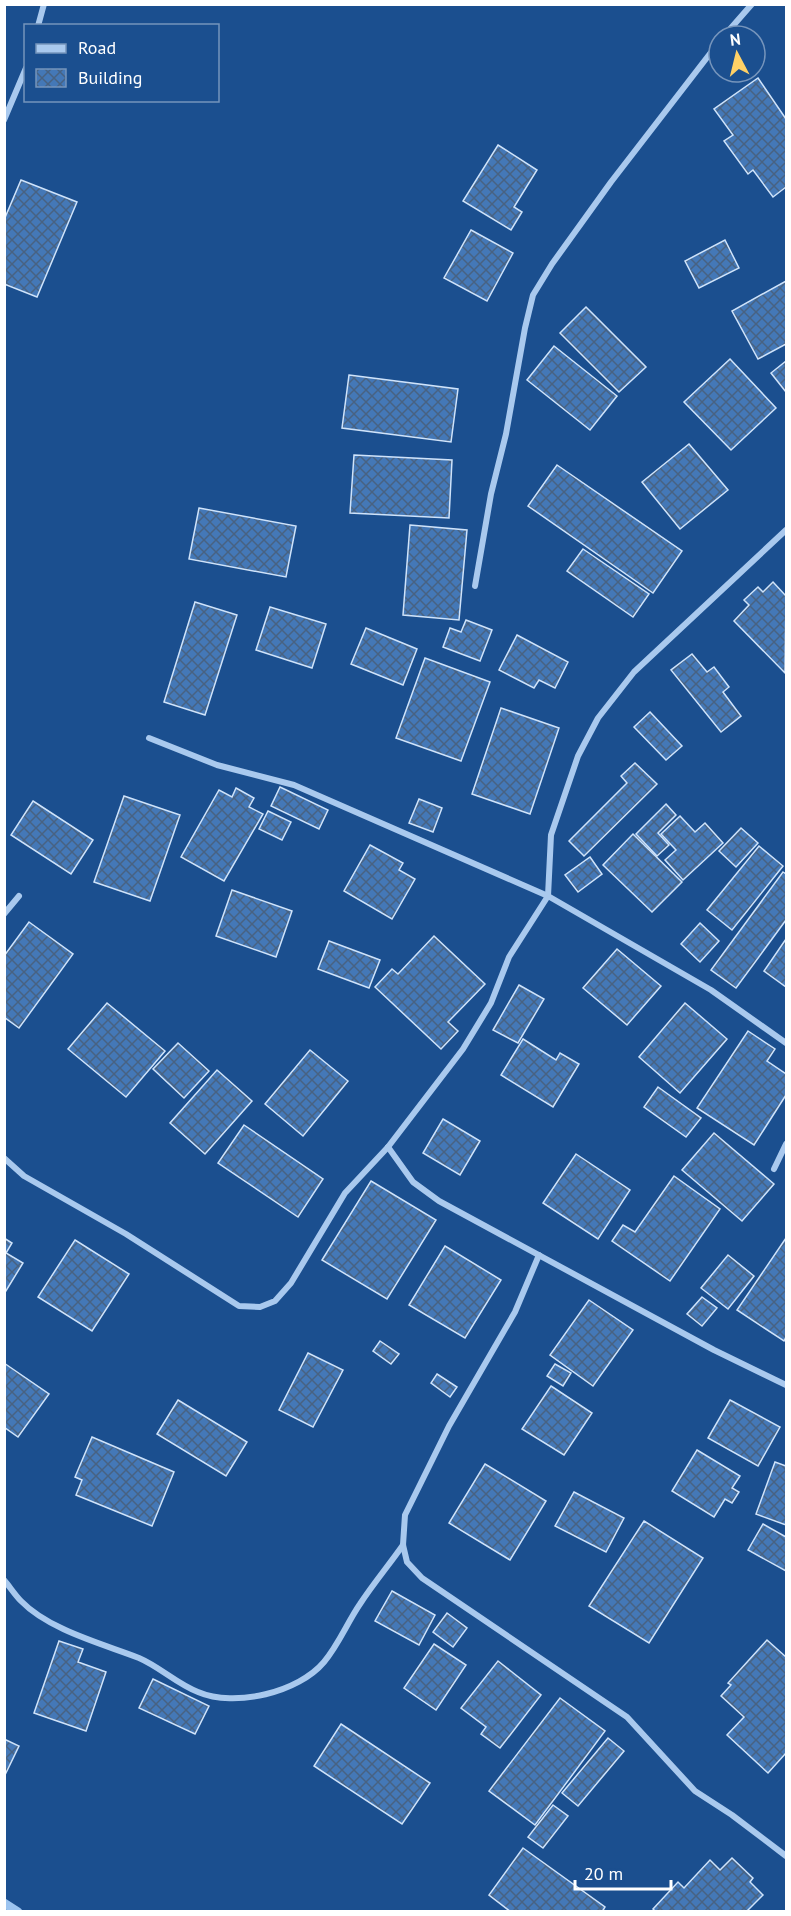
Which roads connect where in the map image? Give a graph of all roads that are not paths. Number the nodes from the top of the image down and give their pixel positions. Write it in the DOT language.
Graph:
graph roads {
  1 [pos="44,4"];
  2 [pos="752,4"];
  3 [pos="39,24"];
  4 [pos="734,24"];
  5 [pos="707,58"];
  6 [pos="24,73"];
  7 [pos="4,120"];
  8 [pos="786,530"];
  9 [pos="475,586"];
  10 [pos="149,738"];
  11 [pos="19,896"];
  12 [pos="548,896"];
  13 [pos="4,914"];
  14 [pos="786,1043"];
  15 [pos="786,1144"];
  16 [pos="388,1147"];
  17 [pos="4,1158"];
  18 [pos="774,1169"];
  19 [pos="539,1256"];
  20 [pos="786,1385"];
  21 [pos="403,1545"];
  22 [pos="4,1580"];
  23 [pos="786,1856"];
  1 -- 3 [label="street"];
  2 -- 4 [label="street"];
  5 -- 9 [label="street"];
  6 -- 7 [label="street"];
  8 -- 12 [label="street"];
  10 -- 12 [label="street"];
  11 -- 13 [label="street"];
  12 -- 14 [label="street"];
  12 -- 16 [label="street"];
  15 -- 18 [label="street"];
  16 -- 17 [label="street"];
  16 -- 19 [label="street"];
  19 -- 20 [label="street"];
  19 -- 21 [label="street"];
  21 -- 22 [label="street"];
  21 -- 23 [label="street"];
}
